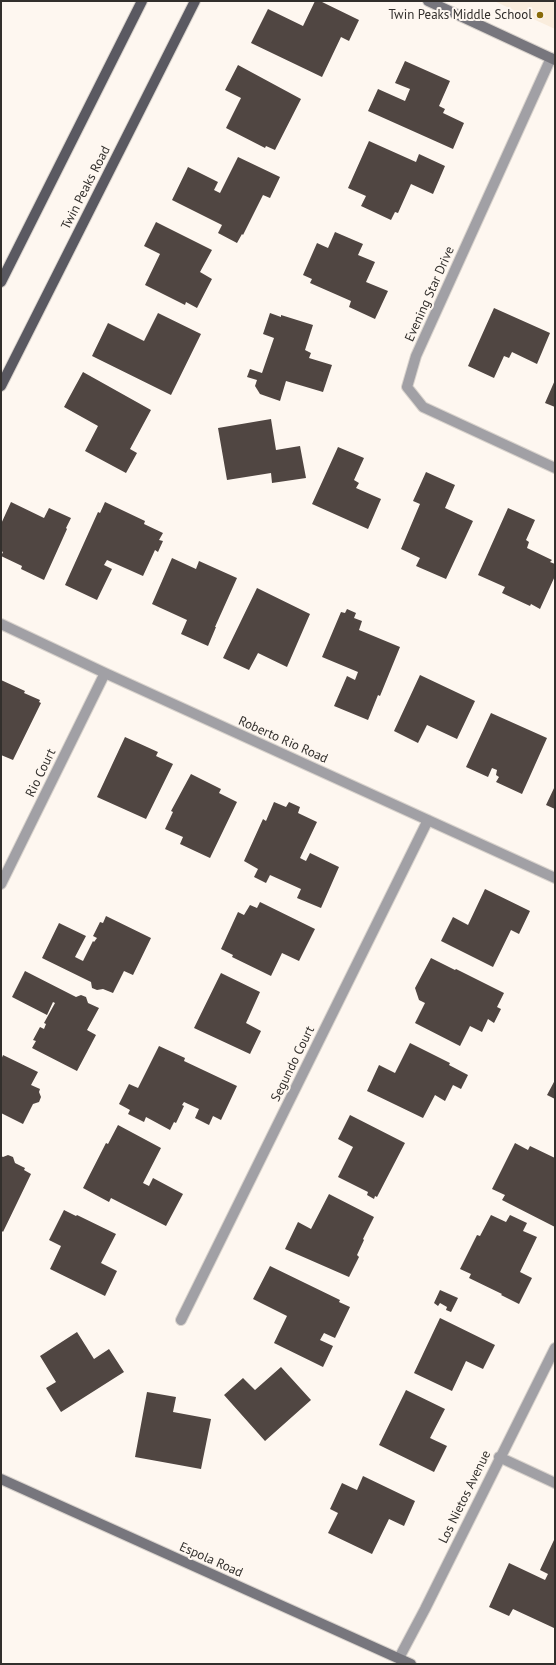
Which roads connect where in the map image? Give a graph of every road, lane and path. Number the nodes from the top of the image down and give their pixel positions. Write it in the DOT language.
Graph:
graph roads {
  1 [pos="142,1"];
  2 [pos="195,1"];
  3 [pos="428,1"];
  4 [pos="553,59"];
  5 [pos="1,282"];
  6 [pos="1,386"];
  7 [pos="555,468"];
  8 [pos="1,624"];
  9 [pos="105,673"];
  10 [pos="428,820"];
  11 [pos="555,878"];
  12 [pos="1,884"];
  13 [pos="181,1320"];
  14 [pos="555,1348"];
  15 [pos="499,1458"];
  16 [pos="1,1479"];
  17 [pos="555,1484"];
  18 [pos="399,1658"];
  19 [pos="411,1664"];
  1 -- 5 [label="main road"];
  2 -- 6 [label="main road, Twin Peaks Road"];
  3 -- 4 [label="main road"];
  4 -- 7 [label="street, Evening Star Drive"];
  8 -- 9 [label="street, Roberto Rio Road"];
  9 -- 10 [label="street, Roberto Rio Road"];
  9 -- 12 [label="street, Rio Court"];
  10 -- 11 [label="street, Roberto Rio Road"];
  10 -- 13 [label="street, Segundo Court"];
  14 -- 15 [label="street, Los Nietos Avenue"];
  15 -- 17 [label="street"];
  15 -- 18 [label="street, Los Nietos Avenue"];
  16 -- 18 [label="main road, Espola Road"];
  18 -- 19 [label="main road, Espola Road"];
}
